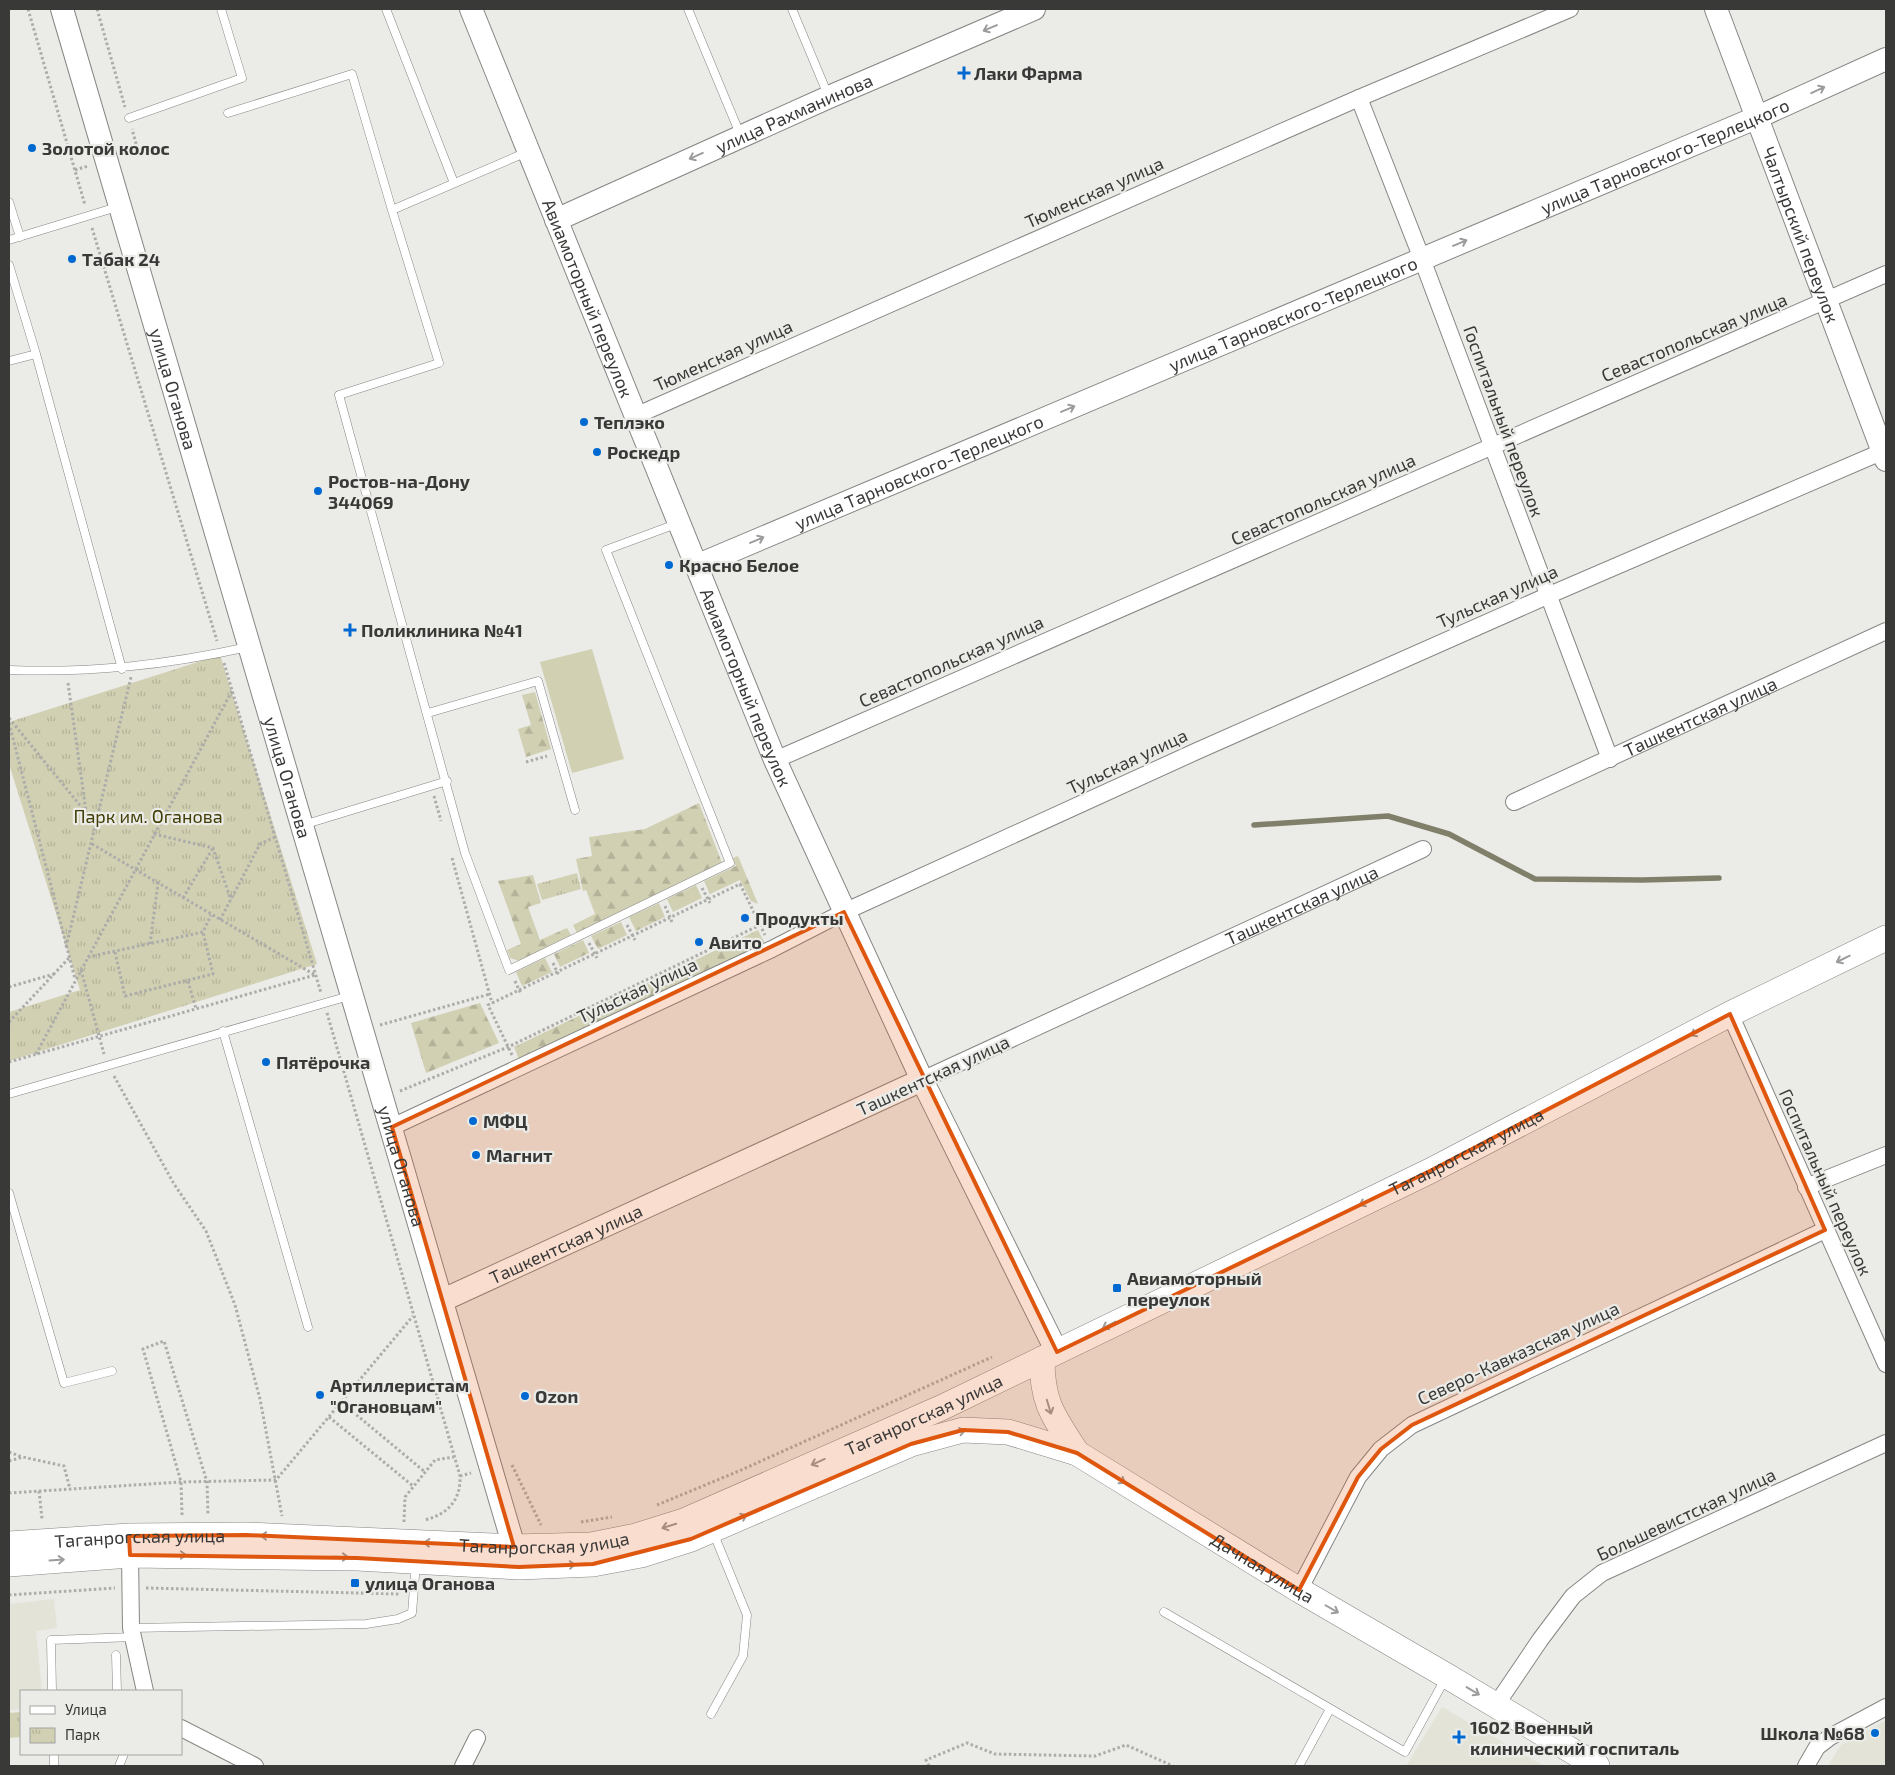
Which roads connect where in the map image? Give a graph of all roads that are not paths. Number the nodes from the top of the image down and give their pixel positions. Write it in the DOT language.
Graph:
graph roads {
  1 [pos="62,9"];
  2 [pos="221,9"];
  3 [pos="386,9"];
  4 [pos="471,9"];
  5 [pos="688,9"];
  6 [pos="792,9"];
  7 [pos="1034,9"];
  8 [pos="1570,9"];
  9 [pos="1716,9"];
  10 [pos="1886,59"];
  11 [pos="828,97"];
  12 [pos="1359,98"];
  13 [pos="228,113"];
  14 [pos="1758,117"];
  15 [pos="129,118"];
  16 [pos="740,136"];
  17 [pos="528,151"];
  18 [pos="454,183"];
  19 [pos="9,202"];
  20 [pos="120,206"];
  21 [pos="392,210"];
  22 [pos="556,220"];
  23 [pos="20,237"];
  24 [pos="9,240"];
  25 [pos="1422,259"];
  26 [pos="9,265"];
  27 [pos="1886,274"];
  28 [pos="1827,302"];
  29 [pos="36,354"];
  30 [pos="9,362"];
  31 [pos="635,416"];
  32 [pos="1493,446"];
  33 [pos="1885,453"];
  34 [pos="679,523"];
  35 [pos="696,566"];
  36 [pos="1547,596"];
  37 [pos="1886,631"];
  38 [pos="250,647"];
  39 [pos="122,669"];
  40 [pos="9,670"];
  41 [pos="428,712"];
  42 [pos="1610,759"];
  43 [pos="775,760"];
  44 [pos="447,781"];
  45 [pos="1514,802"];
  46 [pos="575,810"];
  47 [pos="303,825"];
  48 [pos="1423,849"];
  49 [pos="844,912"];
  50 [pos="1886,938"];
  51 [pos="353,994"];
  52 [pos="1730,1014"];
  53 [pos="223,1031"];
  54 [pos="922,1080"];
  55 [pos="9,1094"];
  56 [pos="392,1127"];
  57 [pos="1886,1155"];
  58 [pos="1806,1187"];
  59 [pos="9,1193"];
  60 [pos="1825,1230"];
  61 [pos="443,1300"];
  62 [pos="308,1327"];
  63 [pos="1049,1355"];
  64 [pos="1886,1364"];
  65 [pos="112,1371"];
  66 [pos="911,1444"];
  67 [pos="1886,1444"];
  68 [pos="1078,1454"];
  69 [pos="713,1530"];
  70 [pos="9,1544"];
  71 [pos="129,1545"];
  72 [pos="517,1557"];
  73 [pos="416,1562"];
  74 [pos="9,1564"];
  75 [pos="1299,1590"];
  76 [pos="1164,1612"];
  77 [pos="133,1632"];
  78 [pos="116,1656"];
  79 [pos="1448,1676"];
  80 [pos="52,1690"];
  81 [pos="117,1690"];
  82 [pos="145,1690"];
  83 [pos="1496,1705"];
  84 [pos="1886,1707"];
  85 [pos="1330,1709"];
  86 [pos="710,1714"];
  87 [pos="182,1729"];
  88 [pos="477,1738"];
  89 [pos="255,1766"];
  90 [pos="463,1766"];
  91 [pos="1299,1766"];
  92 [pos="1598,1766"];
  93 [pos="1806,1766"];
  1 -- 20 [label="street, улица Оганова"];
  2 -- 15 [label="lane"];
  3 -- 18 [label="lane"];
  4 -- 17 [label="street, Авиамоторный переулок"];
  5 -- 16 [label="lane"];
  6 -- 11 [label="lane"];
  7 -- 11 [label="street, улица Рахманинова, one-way"];
  8 -- 12 [label="street, Тюменская улица"];
  9 -- 14 [label="street, Чалтырский переулок"];
  14 -- 10 [label="street, улица Тарновского-Терлецкого, one-way"];
  11 -- 16 [label="street, улица Рахманинова"];
  12 -- 25 [label="street, Госпитальный переулок"];
  12 -- 31 [label="street, Тюменская улица"];
  13 -- 21 [label="lane"];
  25 -- 14 [label="street, улица Тарновского-Терлецкого, one-way"];
  14 -- 28 [label="street, Чалтырский переулок"];
  16 -- 22 [label="street, улица Рахманинова, one-way"];
  17 -- 18 [label="lane"];
  17 -- 22 [label="street, Авиамоторный переулок"];
  18 -- 21 [label="lane"];
  19 -- 23 [label="lane"];
  20 -- 23 [label="lane"];
  20 -- 38 [label="street, улица Оганова"];
  21 -- 41 [label="lane"];
  22 -- 31 [label="street, Авиамоторный переулок"];
  23 -- 24 [label="lane"];
  25 -- 32 [label="street, Госпитальный переулок"];
  35 -- 25 [label="street, улица Тарновского-Терлецкого, one-way"];
  26 -- 29 [label="lane"];
  27 -- 28 [label="street, Севастопольская улица"];
  28 -- 32 [label="street, Севастопольская улица"];
  28 -- 33 [label="street, Чалтырский переулок"];
  29 -- 30 [label="lane"];
  29 -- 39 [label="lane"];
  31 -- 34 [label="street, Авиамоторный переулок"];
  32 -- 36 [label="street, Госпитальный переулок"];
  32 -- 43 [label="street, Севастопольская улица"];
  33 -- 36 [label="street, Тульская улица"];
  34 -- 35 [label="street, Авиамоторный переулок"];
  34 -- 44 [label="lane"];
  35 -- 43 [label="street, Авиамоторный переулок"];
  36 -- 42 [label="street, Госпитальный переулок"];
  36 -- 49 [label="street, Тульская улица"];
  37 -- 42 [label="street, Ташкентская улица"];
  38 -- 39 [label="lane"];
  38 -- 47 [label="street, улица Оганова"];
  39 -- 40 [label="lane"];
  41 -- 44 [label="lane"];
  41 -- 46 [label="lane"];
  42 -- 45 [label="street, Ташкентская улица"];
  43 -- 49 [label="street, Авиамоторный переулок"];
  44 -- 47 [label="lane"];
  47 -- 51 [label="street, улица Оганова"];
  48 -- 54 [label="street, Ташкентская улица"];
  49 -- 54 [label="street, Авиамоторный переулок"];
  49 -- 56 [label="street, Тульская улица"];
  50 -- 52 [label="main road, Таганрогская улица, one-way"];
  51 -- 53 [label="lane"];
  51 -- 56 [label="street, улица Оганова"];
  52 -- 58 [label="street, Госпитальный переулок"];
  52 -- 63 [label="main road, Таганрогская улица, one-way"];
  53 -- 55 [label="lane"];
  53 -- 62 [label="lane"];
  54 -- 61 [label="street, Ташкентская улица"];
  54 -- 63 [label="street, Авиамоторный переулок"];
  56 -- 61 [label="street, улица Оганова"];
  57 -- 58 [label="street"];
  58 -- 60 [label="street, Госпитальный переулок"];
  59 -- 65 [label="lane"];
  60 -- 64 [label="street, Госпитальный переулок"];
  60 -- 75 [label="street, Северо-Кавказская улица"];
  61 -- 72 [label="street, улица Оганова"];
  63 -- 68 [label="main road, one-way"];
  63 -- 72 [label="main road, Таганрогская улица, one-way"];
  66 -- 68 [label="main road, Дачная улица, one-way"];
  69 -- 66 [label="main road, Таганрогская улица, one-way"];
  67 -- 83 [label="street, Большевистская улица"];
  68 -- 75 [label="main road, Дачная улица, one-way"];
  72 -- 69 [label="main road, Таганрогская улица, one-way"];
  69 -- 86 [label="lane"];
  70 -- 71 [label="main road, Таганрогская улица"];
  72 -- 71 [label="main road, Таганрогская улица, one-way"];
  71 -- 73 [label="main road, Таганрогская улица, one-way"];
  74 -- 71 [label="main road, Таганрогская улица, one-way"];
  71 -- 77 [label="street"];
  72 -- 73 [label="main road, Таганрогская улица"];
  73 -- 77 [label="lane"];
  75 -- 79 [label="main road, Дачная улица, one-way"];
  76 -- 85 [label="lane"];
  77 -- 80 [label="lane"];
  77 -- 82 [label="street"];
  78 -- 81 [label="lane"];
  79 -- 83 [label="main road, Дачная улица, one-way"];
  79 -- 85 [label="lane"];
  83 -- 92 [label="main road, Дачная улица"];
  84 -- 93 [label="street"];
  85 -- 91 [label="lane"];
  87 -- 89 [label="street"];
  88 -- 90 [label="street"];
}
